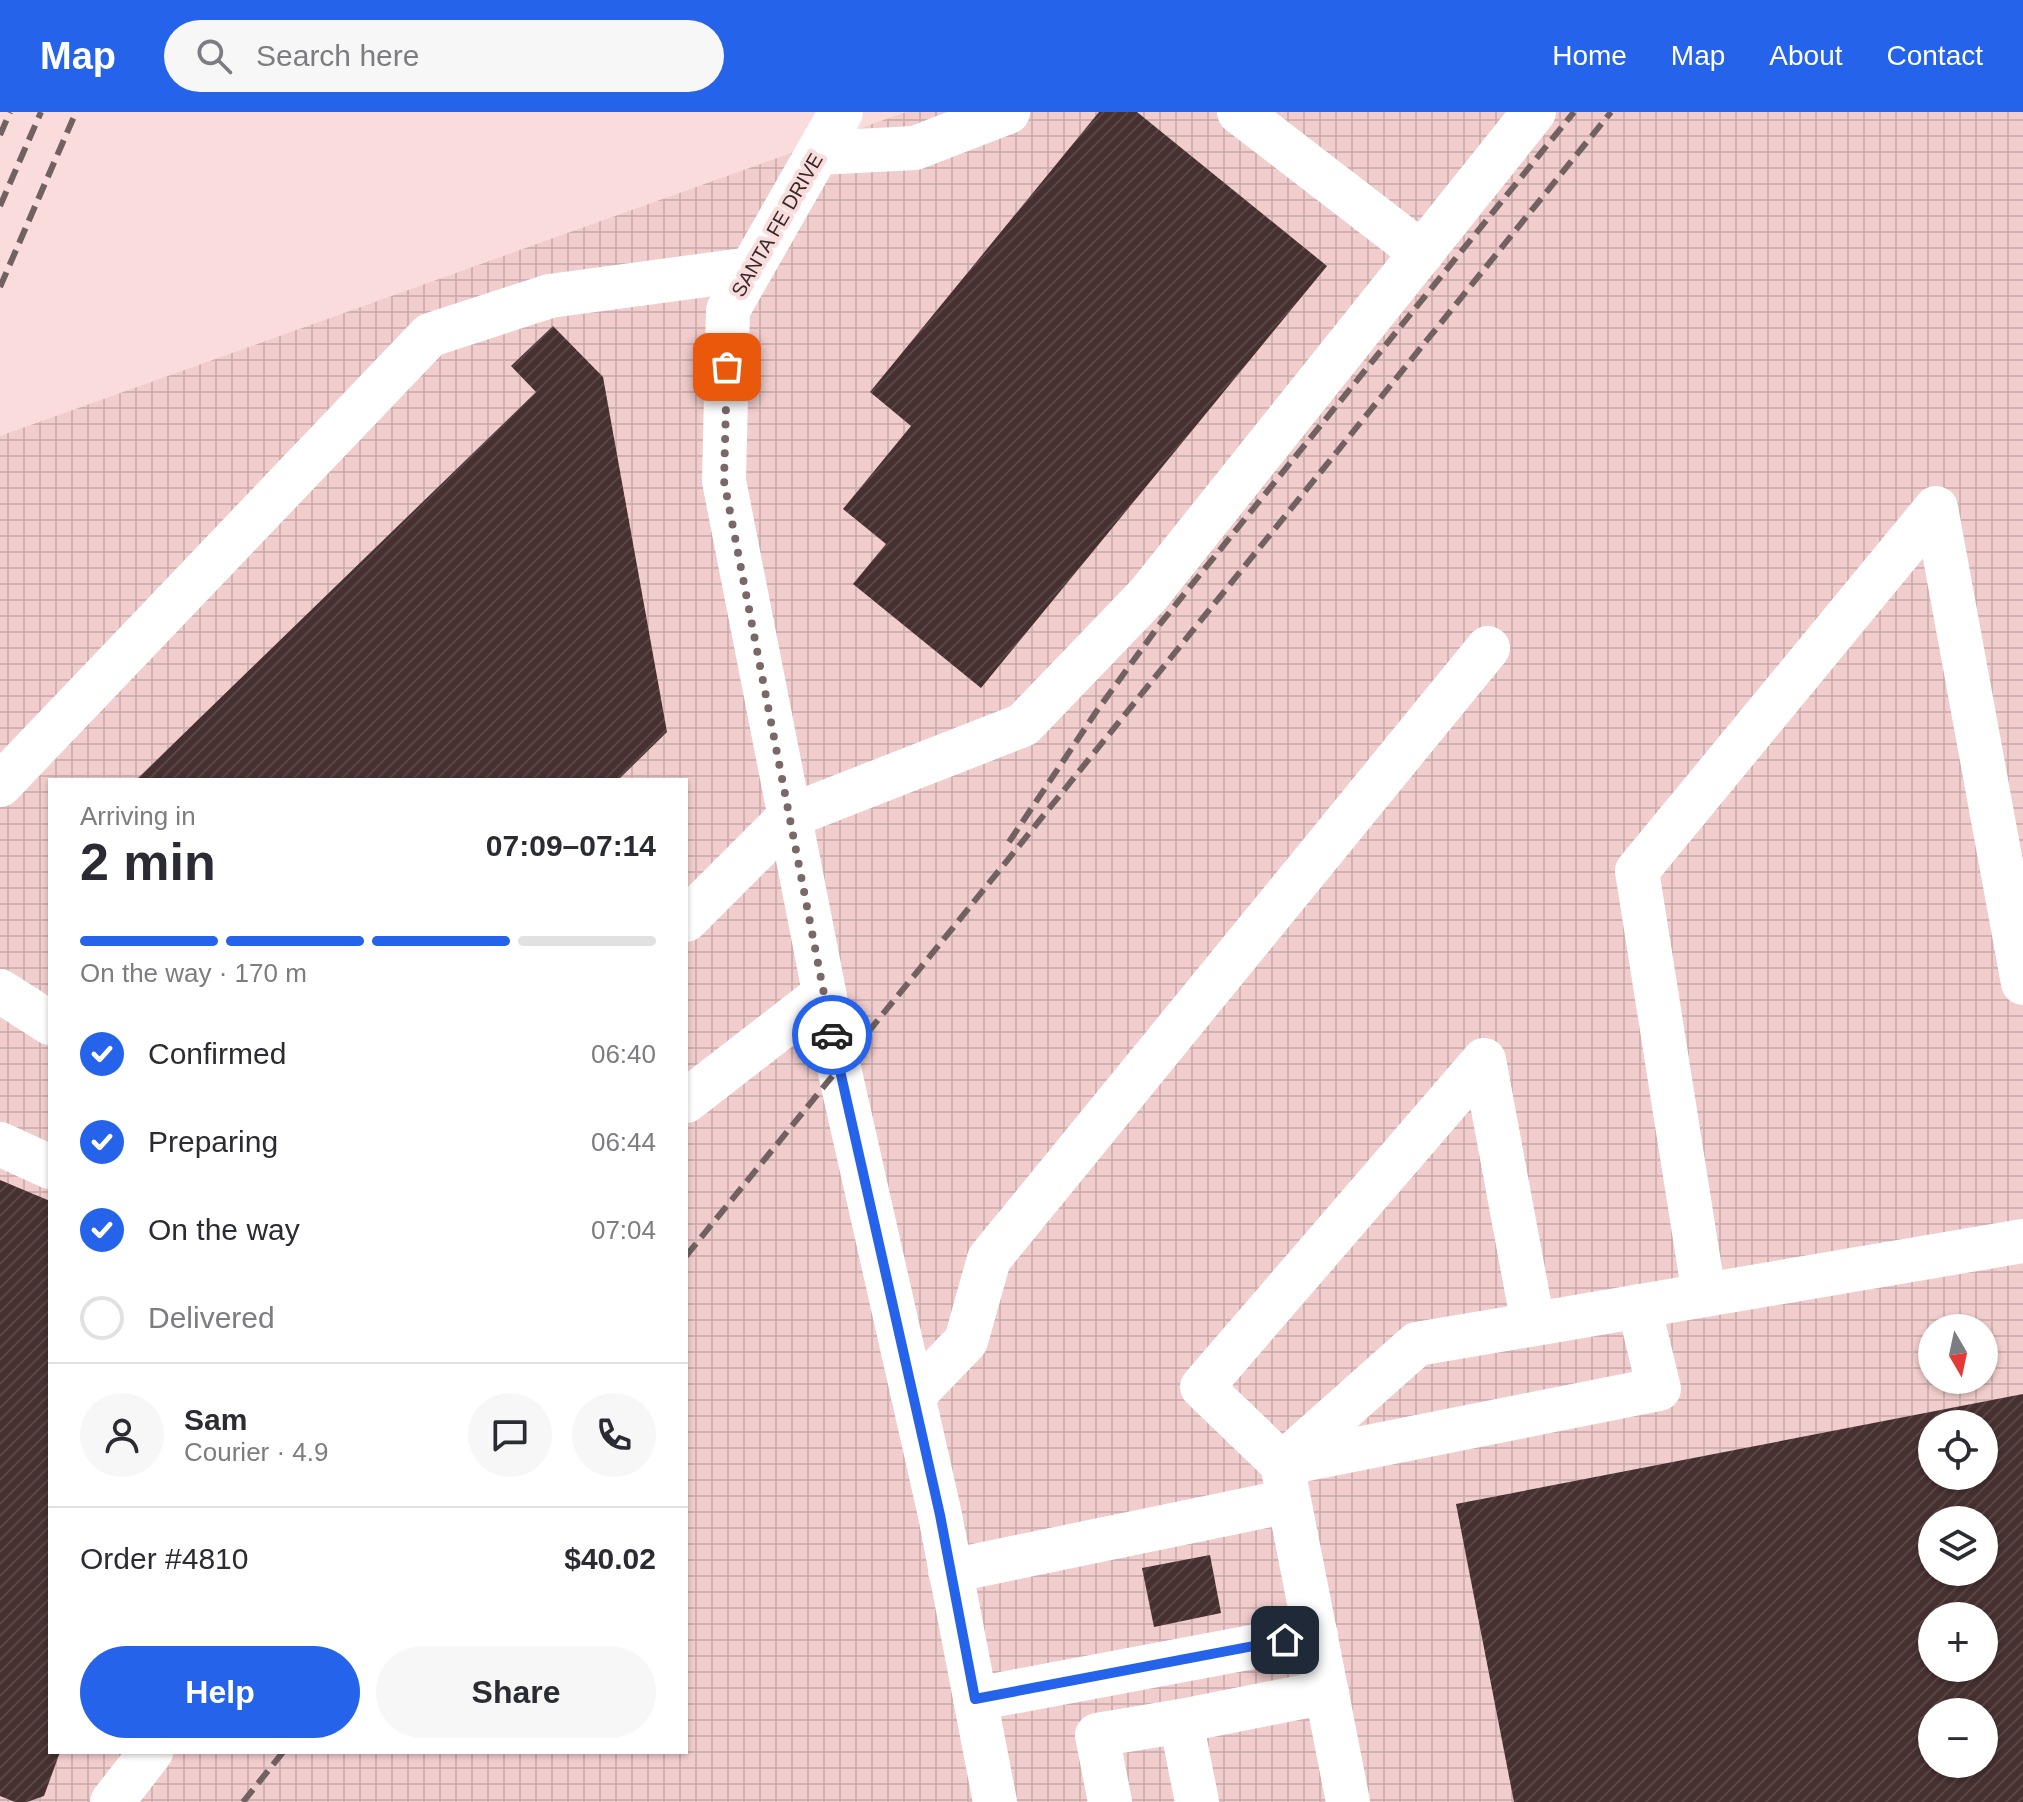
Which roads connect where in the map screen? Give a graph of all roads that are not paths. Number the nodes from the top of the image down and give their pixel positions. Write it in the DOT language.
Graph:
graph roads {
  1 [pos="841,112"];
  2 [pos="1008,112"];
  3 [pos="1239,112"];
  4 [pos="1534,112"];
  5 [pos="818,153"];
  6 [pos="1422,253"];
  7 [pos="751,269"];
  8 [pos="1488,648"];
  9 [pos="0,785"];
  10 [pos="790,816"];
  11 [pos="688,918"];
  12 [pos="2023,983"];
  13 [pos="0,991"];
  14 [pos="824,994"];
  15 [pos="48,1022"];
  16 [pos="688,1099"];
  17 [pos="0,1144"];
  18 [pos="48,1166"];
  19 [pos="2023,1241"];
  20 [pos="1704,1295"];
  21 [pos="1639,1306"];
  22 [pos="1533,1324"];
  23 [pos="913,1396"];
  24 [pos="1286,1482"];
  25 [pos="950,1571"];
  26 [pos="1316,1635"];
  27 [pos="1327,1692"];
  28 [pos="975,1699"];
  29 [pos="1181,1721"];
  30 [pos="149,1754"];
  31 [pos="112,1802"];
  32 [pos="995,1802"];
  33 [pos="1110,1802"];
  34 [pos="1197,1802"];
  35 [pos="1348,1802"];
  1 -- 5 [label="street, SANTA FE DRIVE"];
  2 -- 5 [label="street"];
  3 -- 6 [label="street"];
  4 -- 6 [label="street"];
  5 -- 7 [label="street, SANTA FE DRIVE"];
  6 -- 10 [label="street"];
  7 -- 9 [label="street"];
  7 -- 10 [label="street, SANTA FE DRIVE"];
  8 -- 23 [label="street"];
  10 -- 11 [label="street"];
  10 -- 14 [label="street, SANTA FE DRIVE"];
  12 -- 20 [label="street"];
  13 -- 15 [label="street"];
  14 -- 16 [label="street"];
  14 -- 23 [label="street, SANTA FE DRIVE"];
  17 -- 18 [label="street"];
  19 -- 20 [label="street"];
  20 -- 21 [label="street"];
  21 -- 22 [label="street"];
  21 -- 24 [label="street"];
  22 -- 24 [label="street"];
  22 -- 24 [label="street"];
  23 -- 25 [label="street, SANTA FE DRIVE"];
  24 -- 25 [label="street"];
  24 -- 26 [label="street"];
  25 -- 28 [label="street, SANTA FE DRIVE"];
  26 -- 27 [label="street"];
  26 -- 28 [label="street"];
  27 -- 29 [label="street"];
  27 -- 35 [label="street"];
  28 -- 32 [label="street, SANTA FE DRIVE"];
  29 -- 33 [label="street"];
  29 -- 34 [label="street"];
  30 -- 31 [label="street"];
}
